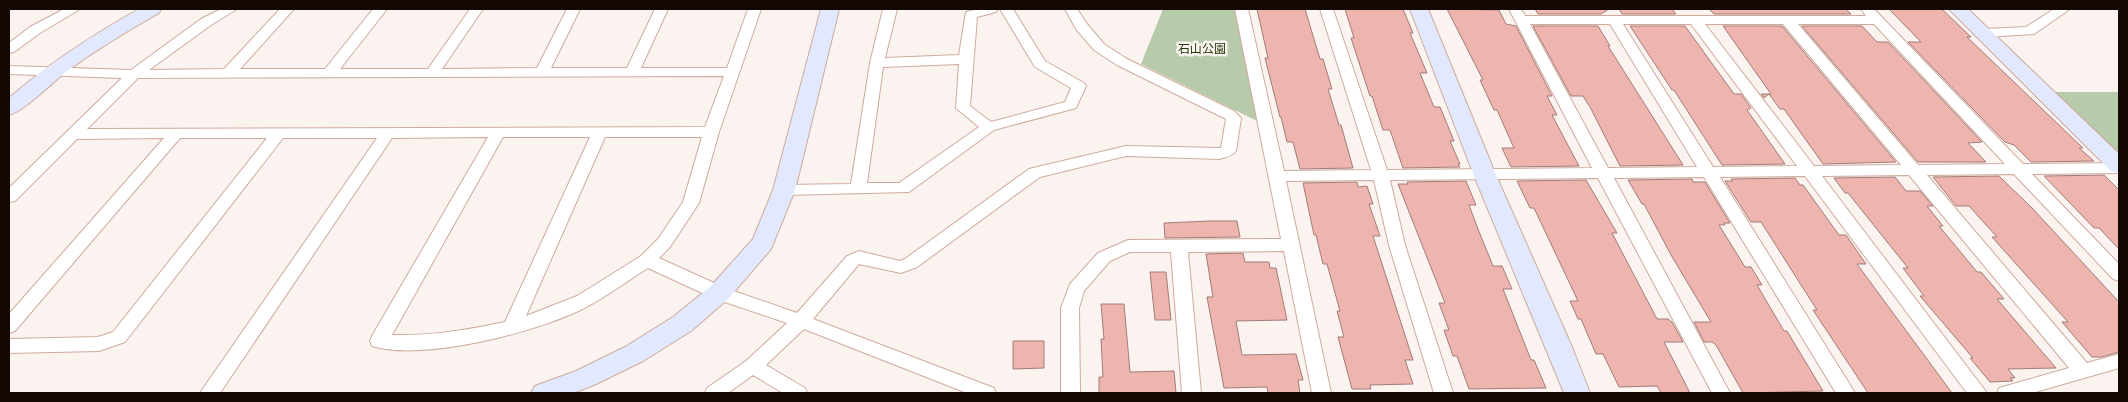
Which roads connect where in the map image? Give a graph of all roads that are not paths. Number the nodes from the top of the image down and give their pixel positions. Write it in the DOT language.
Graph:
graph roads {
  1 [pos="73,9"];
  2 [pos="152,9"];
  3 [pos="230,9"];
  4 [pos="287,9"];
  5 [pos="380,9"];
  6 [pos="476,9"];
  7 [pos="573,9"];
  8 [pos="661,9"];
  9 [pos="755,9"];
  10 [pos="830,9"];
  11 [pos="890,9"];
  12 [pos="991,9"];
  13 [pos="1007,9"];
  14 [pos="1071,9"];
  15 [pos="1241,9"];
  16 [pos="1326,9"];
  17 [pos="1419,9"];
  18 [pos="1958,9"];
  19 [pos="2060,10"];
  20 [pos="1518,14"];
  21 [pos="1872,14"];
  22 [pos="1614,20"];
  23 [pos="1787,20"];
  24 [pos="1696,21"];
  25 [pos="1985,33"];
  26 [pos="9,49"];
  27 [pos="966,59"];
  28 [pos="877,63"];
  29 [pos="9,70"];
  30 [pos="54,70"];
  31 [pos="632,72"];
  32 [pos="733,72"];
  33 [pos="432,73"];
  34 [pos="542,73"];
  35 [pos="134,74"];
  36 [pos="228,74"];
  37 [pos="329,74"];
  38 [pos="9,109"];
  39 [pos="989,127"];
  40 [pos="600,132"];
  41 [pos="711,132"];
  42 [pos="279,133"];
  43 [pos="388,133"];
  44 [pos="498,133"];
  45 [pos="73,134"];
  46 [pos="176,134"];
  47 [pos="2119,167"];
  48 [pos="1809,170"];
  49 [pos="1914,170"];
  50 [pos="2020,170"];
  51 [pos="1708,171"];
  52 [pos="1484,173"];
  53 [pos="1603,173"];
  54 [pos="1278,176"];
  55 [pos="1380,176"];
  56 [pos="858,188"];
  57 [pos="784,190"];
  58 [pos="9,197"];
  59 [pos="1291,244"];
  60 [pos="1179,246"];
  61 [pos="647,260"];
  62 [pos="2119,275"];
  63 [pos="719,293"];
  64 [pos="801,321"];
  65 [pos="9,326"];
  66 [pos="512,327"];
  67 [pos="9,346"];
  68 [pos="2119,361"];
  69 [pos="753,366"];
  70 [pos="2083,371"];
  71 [pos="210,393"];
  72 [pos="544,393"];
  73 [pos="714,393"];
  74 [pos="798,393"];
  75 [pos="986,393"];
  76 [pos="1070,393"];
  77 [pos="1192,393"];
  78 [pos="1322,393"];
  79 [pos="1443,393"];
  80 [pos="1577,393"];
  81 [pos="1721,393"];
  82 [pos="1846,393"];
  83 [pos="1978,393"];
  84 [pos="2006,393"];
  1 -- 26 [label="street"];
  2 -- 30 [label="street"];
  3 -- 35 [label="street"];
  4 -- 36 [label="street"];
  5 -- 37 [label="street"];
  6 -- 33 [label="street"];
  7 -- 34 [label="street"];
  8 -- 31 [label="street"];
  9 -- 32 [label="street"];
  10 -- 57 [label="street"];
  11 -- 28 [label="street"];
  12 -- 27 [label="street"];
  13 -- 39 [label="street"];
  14 -- 64 [label="street"];
  15 -- 54 [label="street"];
  16 -- 55 [label="street"];
  17 -- 52 [label="street"];
  18 -- 25 [label="street"];
  19 -- 25 [label="street"];
  20 -- 22 [label="street"];
  20 -- 53 [label="street"];
  21 -- 23 [label="street"];
  21 -- 50 [label="street"];
  22 -- 24 [label="street"];
  22 -- 51 [label="street"];
  23 -- 24 [label="street"];
  23 -- 49 [label="street"];
  24 -- 48 [label="street"];
  25 -- 47 [label="street"];
  27 -- 28 [label="street"];
  27 -- 39 [label="street"];
  28 -- 56 [label="street"];
  29 -- 30 [label="street"];
  30 -- 35 [label="street"];
  30 -- 38 [label="street"];
  31 -- 32 [label="street"];
  31 -- 34 [label="street"];
  32 -- 41 [label="street"];
  33 -- 34 [label="street"];
  33 -- 37 [label="street"];
  35 -- 36 [label="street"];
  35 -- 45 [label="street"];
  36 -- 37 [label="street"];
  39 -- 56 [label="street"];
  40 -- 41 [label="street"];
  40 -- 44 [label="street"];
  40 -- 66 [label="street"];
  41 -- 61 [label="street"];
  42 -- 43 [label="street"];
  42 -- 46 [label="street"];
  42 -- 67 [label="street"];
  43 -- 44 [label="street"];
  43 -- 71 [label="street"];
  44 -- 66 [label="street"];
  45 -- 46 [label="street"];
  45 -- 58 [label="street"];
  46 -- 65 [label="street"];
  47 -- 50 [label="street"];
  48 -- 49 [label="street"];
  48 -- 51 [label="street"];
  48 -- 83 [label="street"];
  49 -- 50 [label="street"];
  49 -- 70 [label="street"];
  50 -- 62 [label="street"];
  51 -- 53 [label="street"];
  51 -- 82 [label="street"];
  52 -- 53 [label="street"];
  52 -- 55 [label="street"];
  52 -- 80 [label="street"];
  53 -- 81 [label="street"];
  54 -- 55 [label="street"];
  54 -- 59 [label="street"];
  55 -- 79 [label="street"];
  56 -- 57 [label="street"];
  57 -- 63 [label="street"];
  59 -- 60 [label="street"];
  59 -- 78 [label="street"];
  60 -- 76 [label="street"];
  60 -- 77 [label="street"];
  61 -- 63 [label="street"];
  61 -- 66 [label="street"];
  63 -- 64 [label="street"];
  63 -- 72 [label="street"];
  64 -- 69 [label="street"];
  64 -- 75 [label="street"];
  68 -- 70 [label="street"];
  69 -- 73 [label="street"];
  69 -- 74 [label="street"];
  70 -- 84 [label="street"];
}
